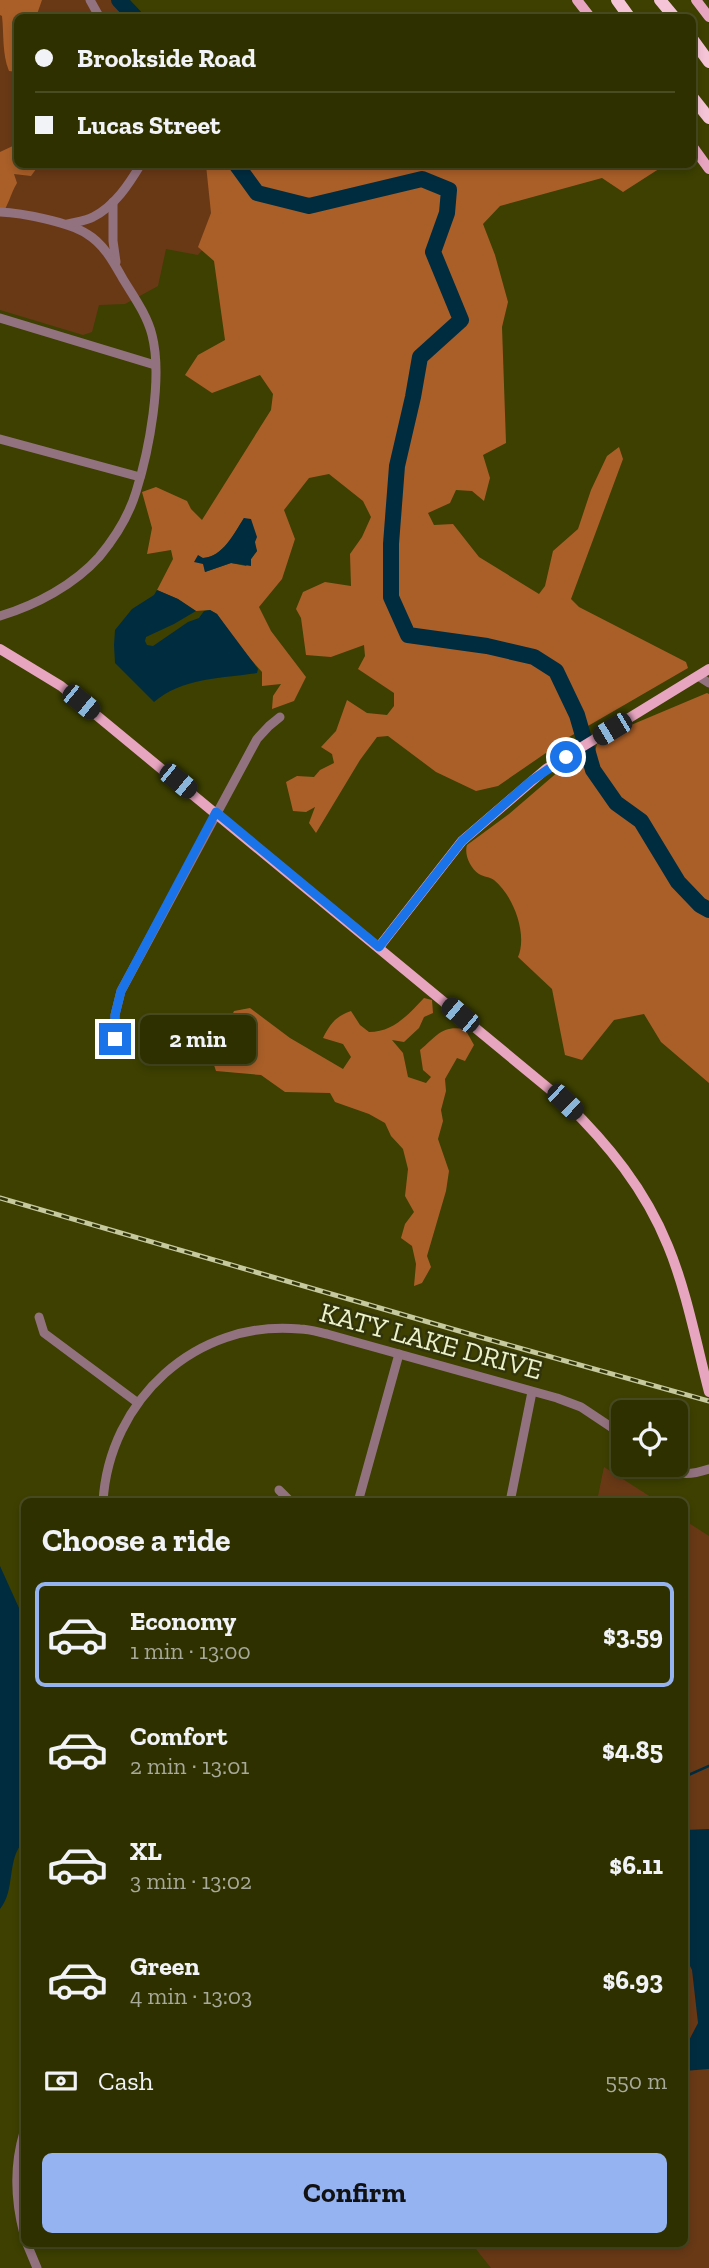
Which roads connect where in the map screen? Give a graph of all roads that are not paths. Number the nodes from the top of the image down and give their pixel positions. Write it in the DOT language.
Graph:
graph roads {
  1 [pos="577,0"];
  2 [pos="660,0"];
  3 [pos="696,0"];
  4 [pos="588,14"];
  5 [pos="672,14"];
  6 [pos="709,17"];
  7 [pos="696,44"];
  8 [pos="709,60"];
  9 [pos="696,102"];
  10 [pos="709,118"];
  11 [pos="696,151"];
  12 [pos="139,168"];
  13 [pos="709,169"];
  14 [pos="113,202"];
  15 [pos="0,212"];
  16 [pos="63,225"];
  17 [pos="117,267"];
  18 [pos="0,318"];
  19 [pos="155,365"];
  20 [pos="0,439"];
  21 [pos="140,477"];
  22 [pos="0,616"];
  23 [pos="0,649"];
  24 [pos="709,669"];
  25 [pos="698,676"];
  26 [pos="709,683"];
  27 [pos="280,717"];
  28 [pos="216,812"];
  29 [pos="379,947"];
  30 [pos="115,1039"];
  31 [pos="39,1317"];
  32 [pos="399,1354"];
  33 [pos="532,1392"];
  34 [pos="709,1392"];
  35 [pos="138,1404"];
  36 [pos="611,1427"];
  37 [pos="709,1469"];
  38 [pos="688,1473"];
  39 [pos="279,1490"];
  40 [pos="103,1498"];
  41 [pos="287,1498"];
  42 [pos="359,1498"];
  43 [pos="511,1498"];
  44 [pos="21,2142"];
  45 [pos="21,2216"];
  46 [pos="28,2247"];
  47 [pos="37,2268"];
  1 -- 4 [label="main road"];
  2 -- 5 [label="highway"];
  3 -- 6 [label="main road"];
  7 -- 8 [label="highway"];
  9 -- 10 [label="highway"];
  11 -- 13 [label="main road"];
  12 -- 14 [label="street"];
  14 -- 16 [label="street"];
  14 -- 17 [label="street"];
  15 -- 16 [label="street"];
  16 -- 17 [label="street"];
  17 -- 19 [label="street"];
  18 -- 19 [label="street"];
  19 -- 21 [label="street"];
  20 -- 21 [label="street"];
  21 -- 22 [label="street"];
  23 -- 28 [label="main road"];
  24 -- 25 [label="main road"];
  25 -- 26 [label="street"];
  25 -- 29 [label="main road"];
  27 -- 28 [label="street"];
  28 -- 29 [label="main road"];
  28 -- 30 [label="street"];
  29 -- 34 [label="main road"];
  31 -- 35 [label="street"];
  32 -- 33 [label="street, KATY LAKE DRIVE"];
  32 -- 35 [label="street, KATY LAKE DRIVE"];
  32 -- 42 [label="street"];
  33 -- 36 [label="street, KATY LAKE DRIVE"];
  33 -- 43 [label="street"];
  35 -- 40 [label="street, KATY LAKE DRIVE"];
  37 -- 38 [label="street"];
  39 -- 41 [label="street"];
  44 -- 45 [label="street"];
  46 -- 47 [label="street"];
}
